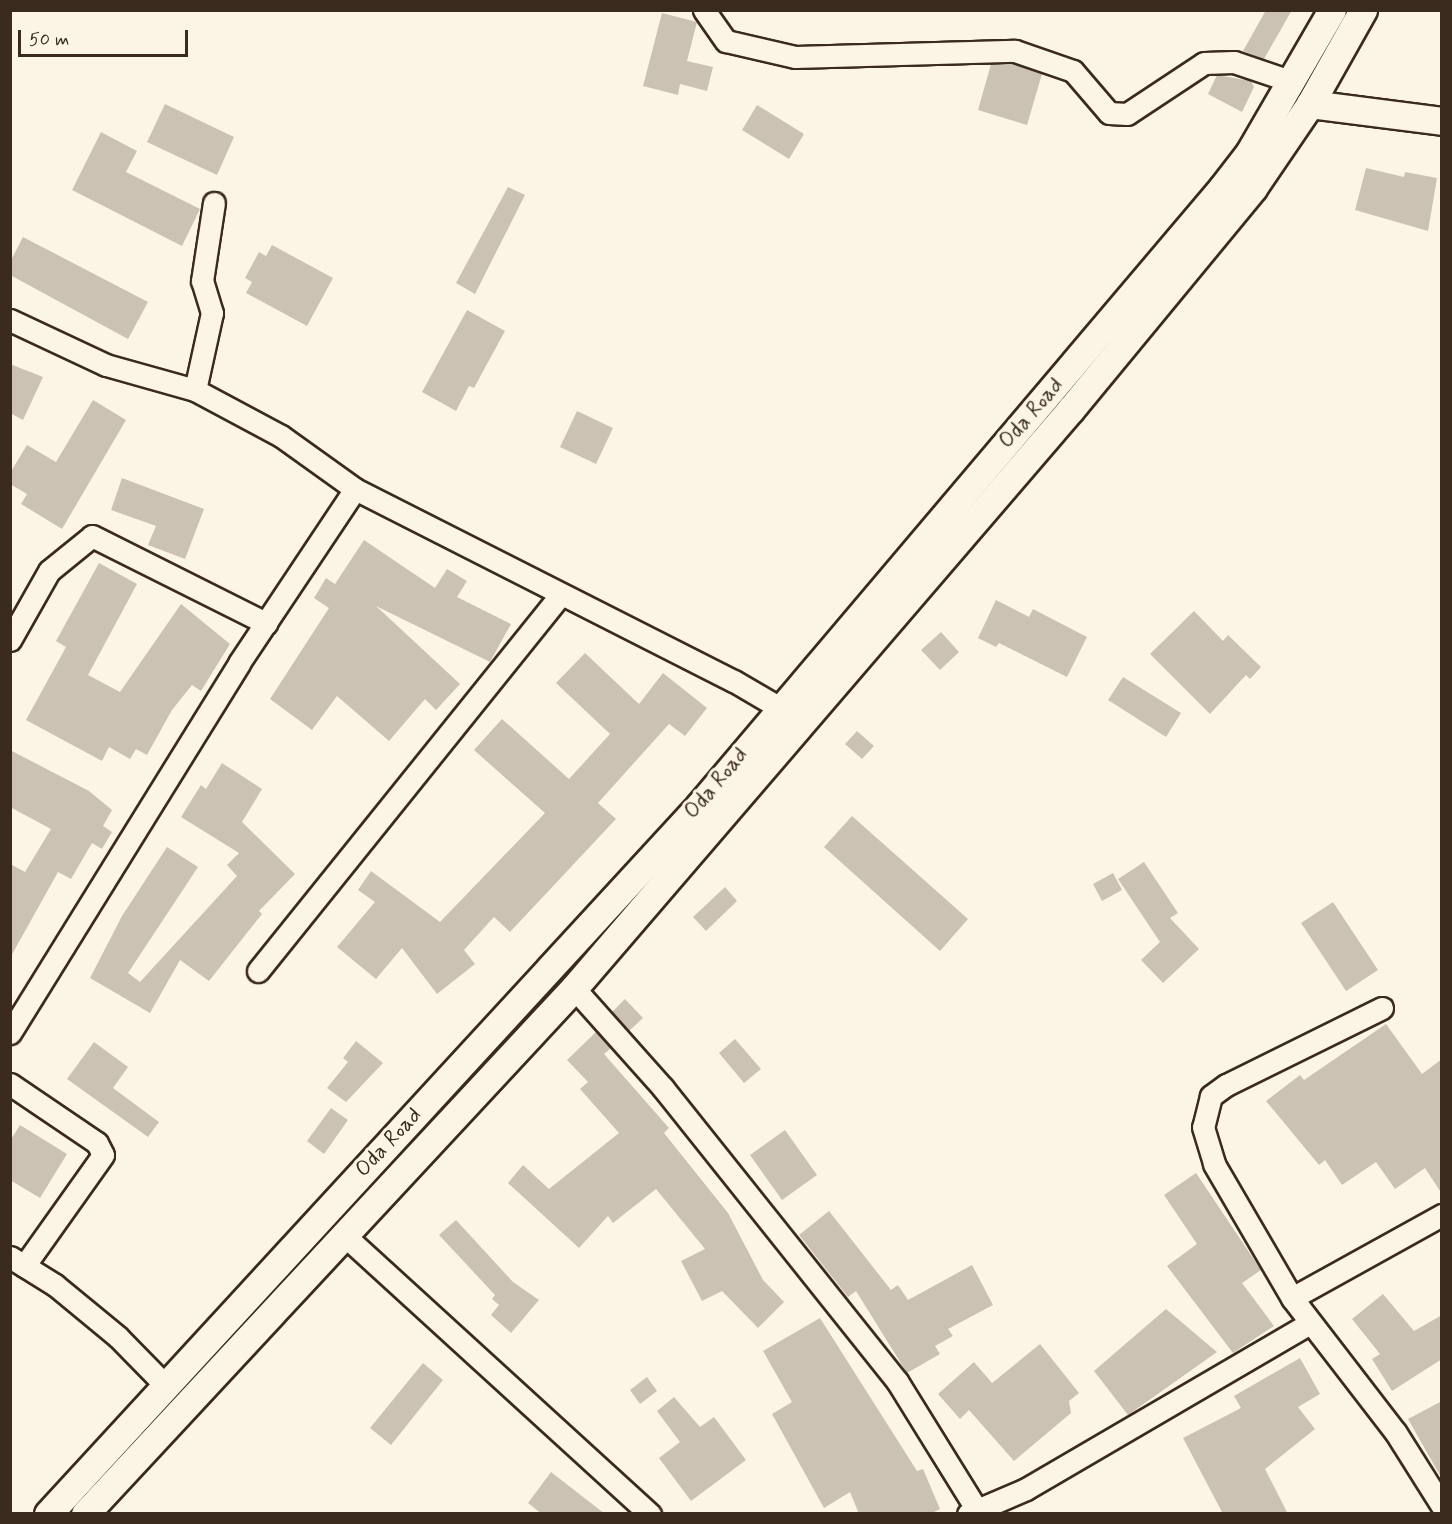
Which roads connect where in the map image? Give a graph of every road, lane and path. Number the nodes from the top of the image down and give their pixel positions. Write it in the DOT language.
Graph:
graph roads {
  1 [pos="704,10"];
  2 [pos="1332,10"];
  3 [pos="1363,10"];
  4 [pos="1293,82"];
  5 [pos="1310,104"];
  6 [pos="1442,121"];
  7 [pos="214,203"];
  8 [pos="10,320"];
  9 [pos="195,390"];
  10 [pos="355,489"];
  11 [pos="559,596"];
  12 [pos="266,623"];
  13 [pos="10,640"];
  14 [pos="780,708"];
  15 [pos="258,970"];
  16 [pos="574,988"];
  17 [pos="1382,1008"];
  18 [pos="10,1033"];
  19 [pos="10,1084"];
  20 [pos="1442,1215"];
  21 [pos="343,1234"];
  22 [pos="17,1262"];
  23 [pos="1292,1298"];
  24 [pos="1310,1323"];
  25 [pos="167,1387"];
  26 [pos="1442,1506"];
  27 [pos="973,1512"];
  28 [pos="48,1514"];
  29 [pos="85,1514"];
  30 [pos="650,1514"];
  1 -- 4 [label="street"];
  2 -- 4 [label="street, Oda Road"];
  3 -- 5 [label="street, Oda Road"];
  4 -- 14 [label="street, Oda Road"];
  5 -- 6 [label="street"];
  5 -- 16 [label="street, Oda Road"];
  7 -- 9 [label="street"];
  8 -- 9 [label="street"];
  9 -- 10 [label="street"];
  10 -- 11 [label="street"];
  10 -- 12 [label="street"];
  11 -- 14 [label="street"];
  11 -- 15 [label="street"];
  12 -- 13 [label="street"];
  12 -- 18 [label="street"];
  14 -- 25 [label="street, Oda Road"];
  16 -- 21 [label="street, Oda Road"];
  16 -- 27 [label="street"];
  17 -- 23 [label="street"];
  19 -- 22 [label="street"];
  20 -- 23 [label="street"];
  21 -- 29 [label="street, Oda Road"];
  21 -- 30 [label="street"];
  22 -- 25 [label="street"];
  23 -- 24 [label="street"];
  24 -- 26 [label="street"];
  24 -- 27 [label="street"];
  25 -- 28 [label="street, Oda Road"];
}
